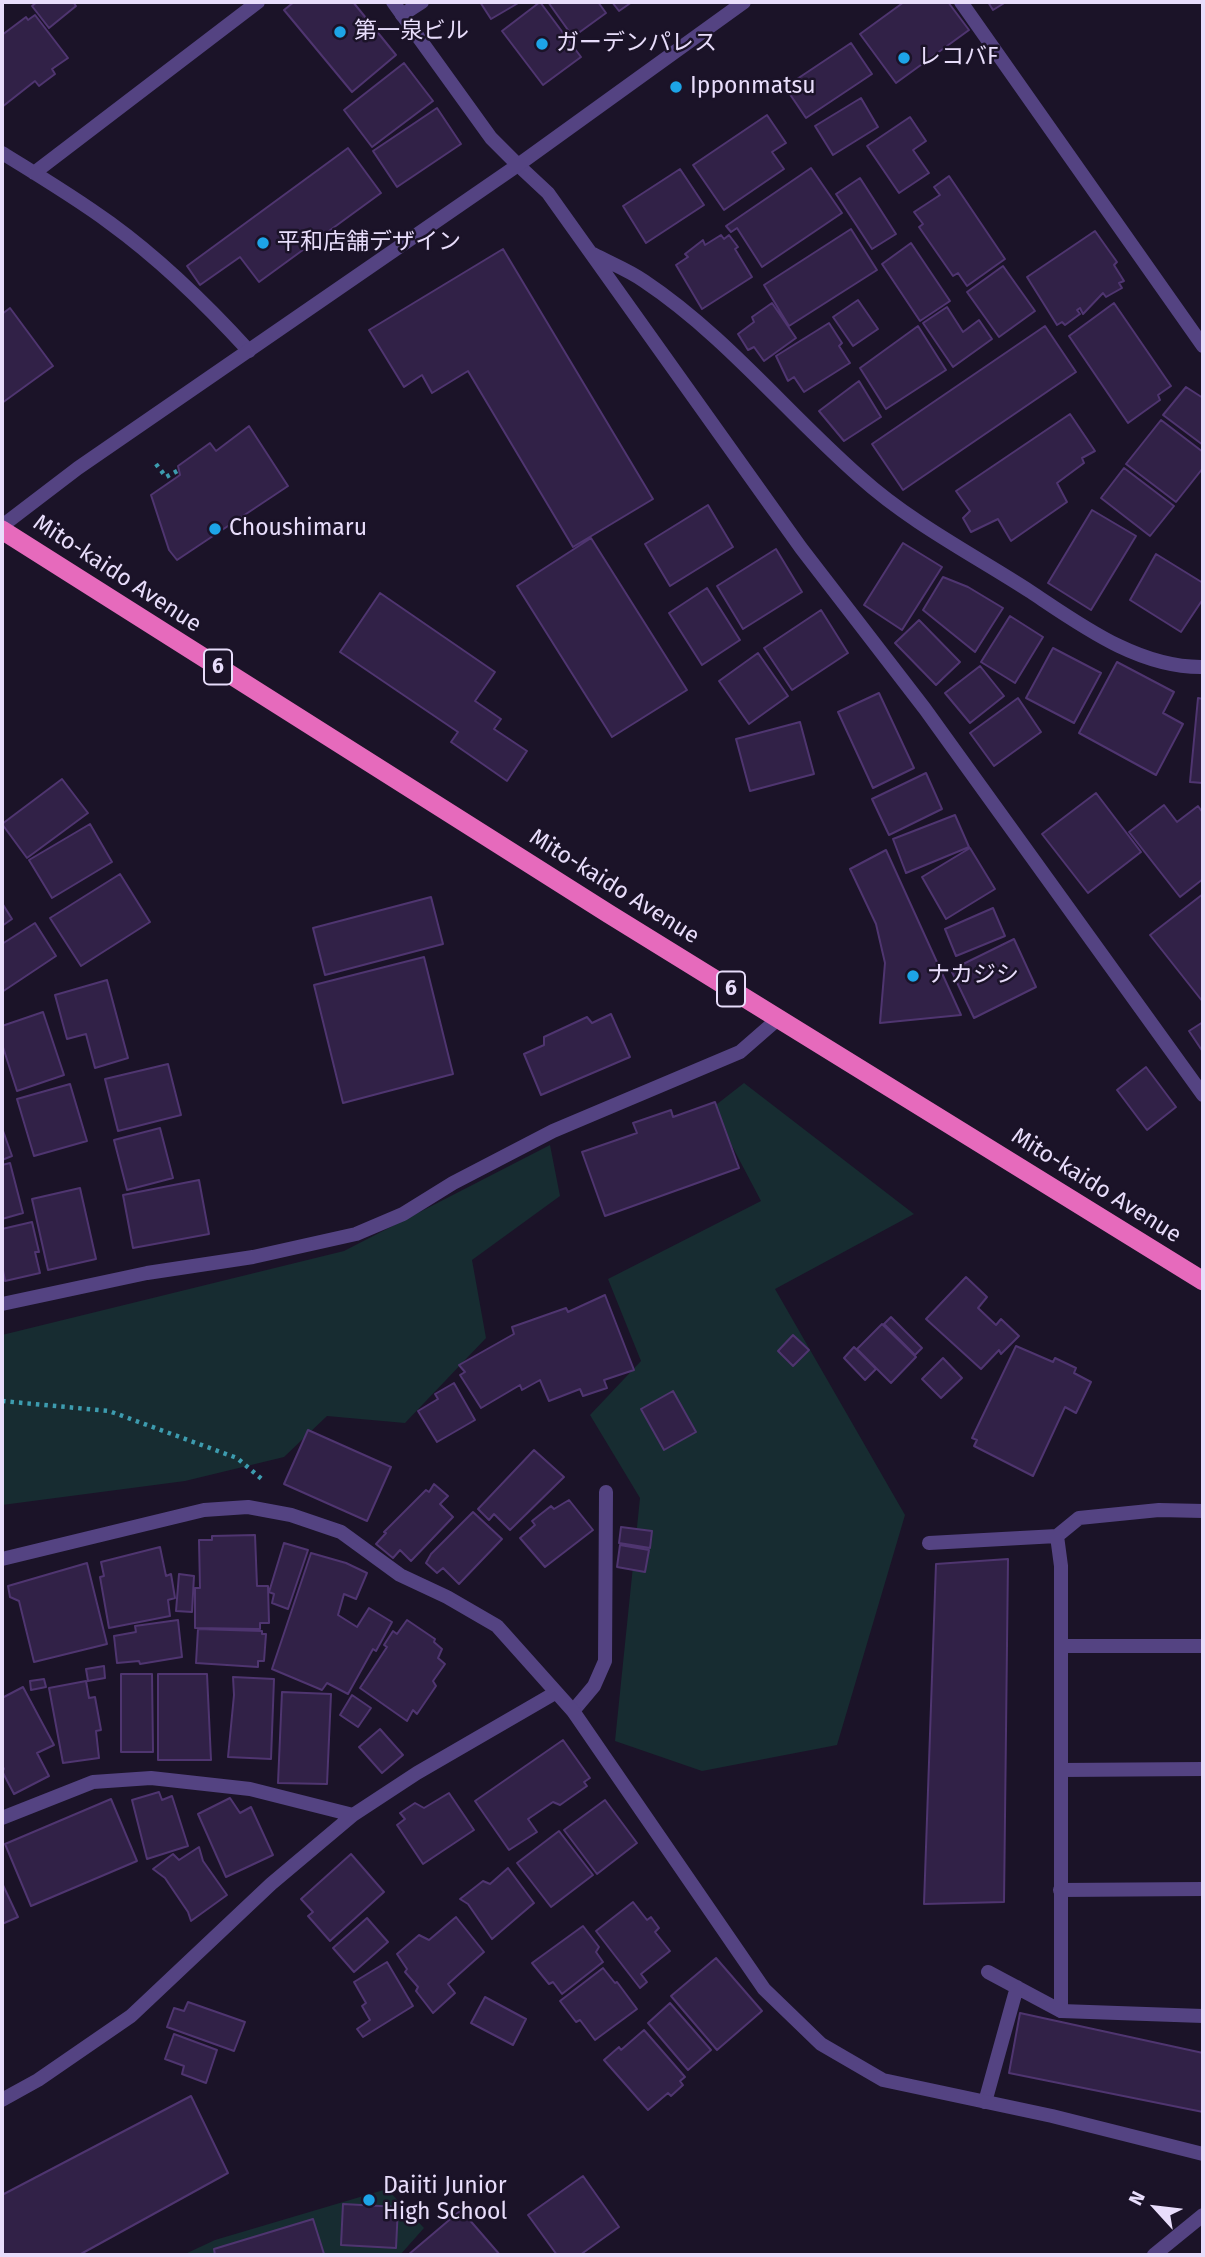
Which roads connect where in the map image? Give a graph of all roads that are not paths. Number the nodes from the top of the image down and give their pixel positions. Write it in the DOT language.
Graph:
graph roads {
  1 [pos="258,2"];
  2 [pos="393,2"];
  3 [pos="422,2"];
  4 [pos="744,2"];
  5 [pos="961,2"];
  6 [pos="402,15"];
  7 [pos="2,153"];
  8 [pos="518,165"];
  9 [pos="34,173"];
  10 [pos="591,253"];
  11 [pos="1203,346"];
  12 [pos="249,351"];
  13 [pos="2,528"];
  14 [pos="1203,667"];
  15 [pos="779,1018"];
  16 [pos="1203,1095"];
  17 [pos="1203,1281"];
  18 [pos="2,1304"];
  19 [pos="606,1492"];
  20 [pos="1203,1511"];
  21 [pos="1058,1536"];
  22 [pos="929,1543"];
  23 [pos="2,1559"];
  24 [pos="1061,1646"];
  25 [pos="1203,1646"];
  26 [pos="555,1693"];
  27 [pos="573,1711"];
  28 [pos="1203,1769"];
  29 [pos="1061,1770"];
  30 [pos="353,1815"];
  31 [pos="2,1818"];
  32 [pos="1203,1889"];
  33 [pos="1060,1890"];
  34 [pos="988,1972"];
  35 [pos="1017,1987"];
  36 [pos="1061,2011"];
  37 [pos="1203,2015"];
  38 [pos="2,2100"];
  39 [pos="985,2102"];
  40 [pos="1203,2154"];
  41 [pos="1203,2215"];
  42 [pos="1154,2255"];
  1 -- 9 [label="street"];
  2 -- 6 [label="street"];
  3 -- 6 [label="street"];
  4 -- 8 [label="street"];
  5 -- 11 [label="street"];
  6 -- 8 [label="street"];
  7 -- 9 [label="street"];
  8 -- 10 [label="street"];
  8 -- 12 [label="street"];
  9 -- 12 [label="street"];
  10 -- 14 [label="street"];
  10 -- 16 [label="street"];
  12 -- 13 [label="street"];
  13 -- 15 [label="highway, Mito-kaido Avenue / 6"];
  15 -- 17 [label="highway, Mito-kaido Avenue / 6"];
  15 -- 18 [label="street"];
  19 -- 27 [label="street"];
  20 -- 21 [label="street"];
  21 -- 22 [label="street"];
  21 -- 24 [label="street"];
  23 -- 26 [label="street"];
  24 -- 25 [label="street"];
  24 -- 29 [label="street"];
  26 -- 27 [label="street"];
  26 -- 30 [label="street"];
  27 -- 39 [label="street"];
  28 -- 29 [label="street"];
  29 -- 33 [label="street"];
  30 -- 31 [label="street"];
  30 -- 38 [label="street"];
  32 -- 33 [label="street"];
  33 -- 36 [label="street"];
  34 -- 35 [label="street"];
  35 -- 36 [label="street"];
  35 -- 39 [label="street"];
  36 -- 37 [label="street"];
  39 -- 40 [label="street"];
  41 -- 42 [label="street"];
}
